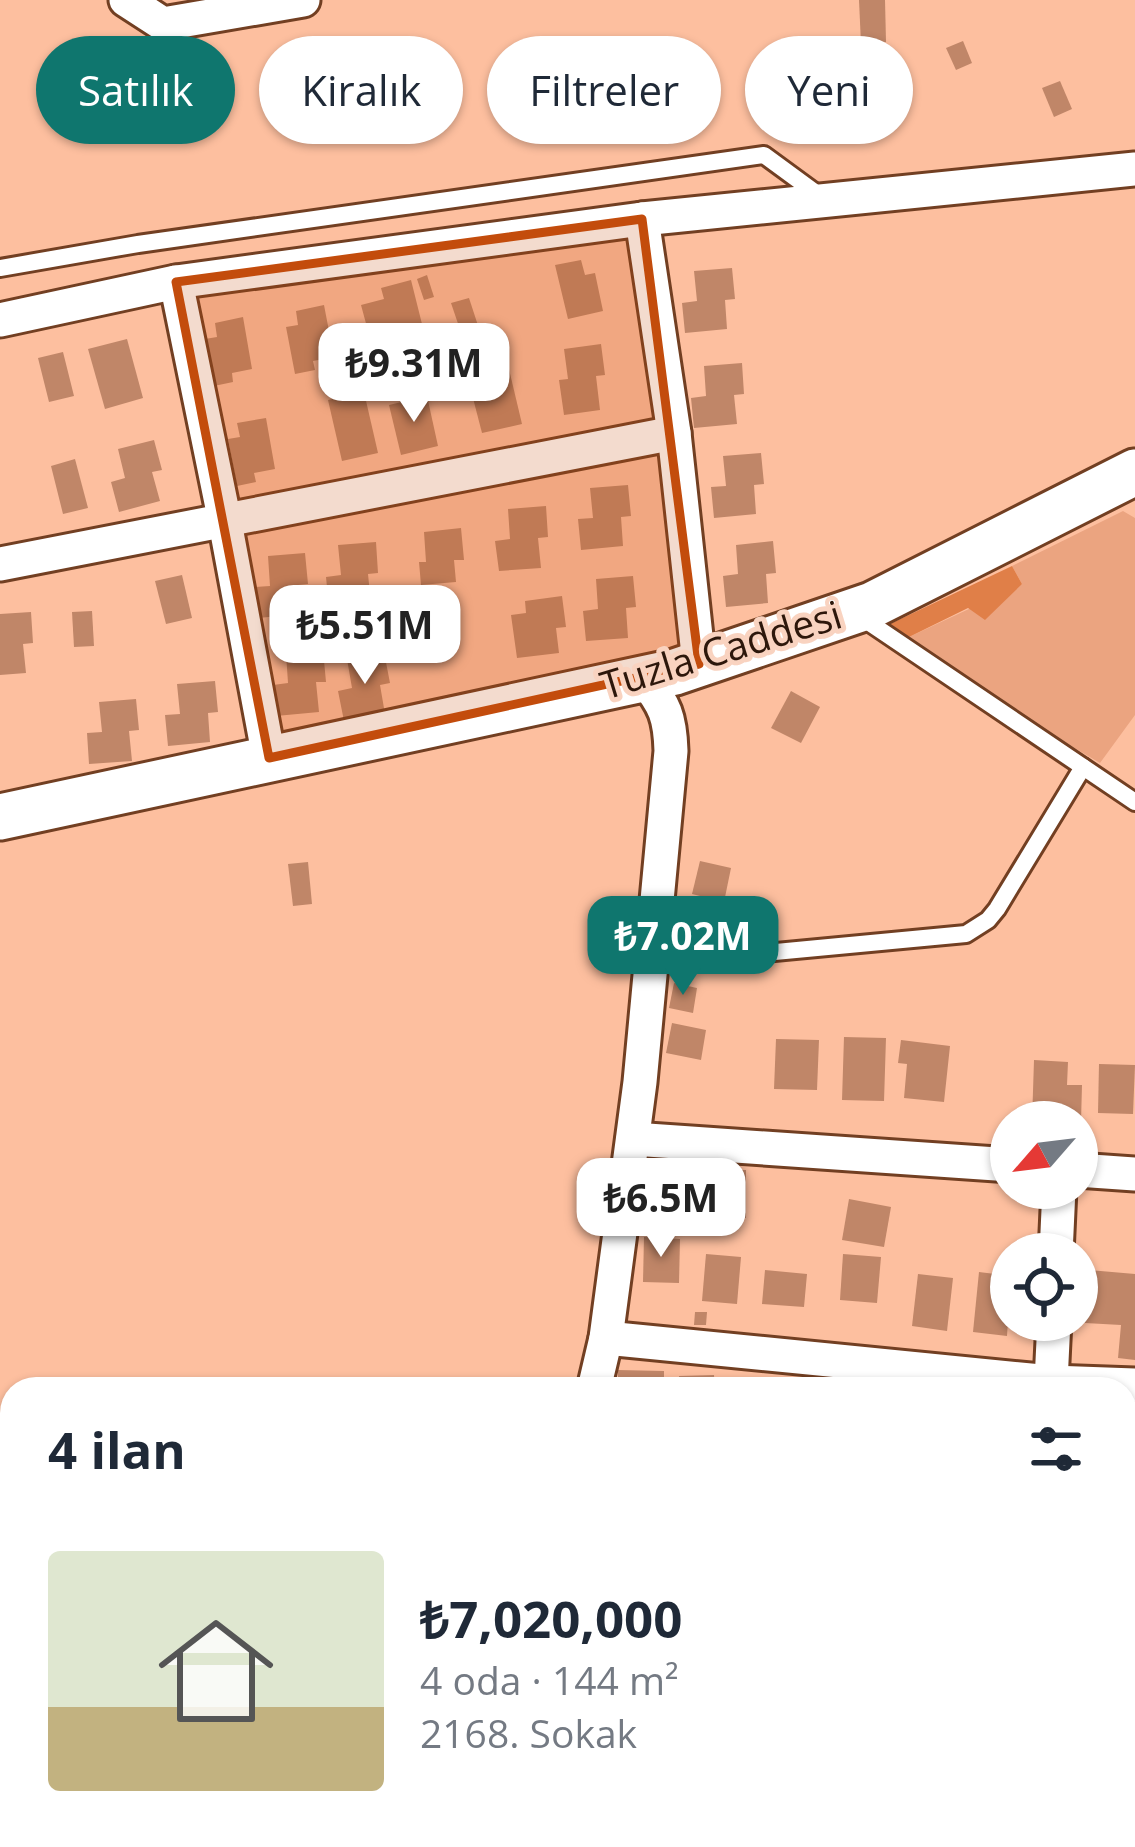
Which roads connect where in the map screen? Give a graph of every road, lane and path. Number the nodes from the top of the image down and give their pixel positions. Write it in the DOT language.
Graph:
graph roads {
  1 [pos="126,0"];
  2 [pos="303,0"];
  3 [pos="260,3"];
  4 [pos="1135,169"];
  5 [pos="824,200"];
  6 [pos="642,219"];
  7 [pos="0,268"];
  8 [pos="176,282"];
  9 [pos="0,320"];
  10 [pos="674,433"];
  11 [pos="1135,472"];
  12 [pos="225,522"];
  13 [pos="0,564"];
  14 [pos="852,611"];
  15 [pos="699,664"];
  16 [pos="644,679"];
  17 [pos="269,758"];
  18 [pos="1083,767"];
  19 [pos="1135,802"];
  20 [pos="0,817"];
  21 [pos="649,964"];
  22 [pos="633,1138"];
  23 [pos="990,1164"];
  24 [pos="1098,1171"];
  25 [pos="1135,1174"];
  26 [pos="606,1338"];
  27 [pos="1053,1341"];
  28 [pos="597,1377"];
  29 [pos="1001,1377"];
  30 [pos="1052,1377"];
  1 -- 3 [label="street"];
  2 -- 3 [label="street"];
  4 -- 5 [label="street"];
  5 -- 6 [label="street"];
  5 -- 7 [label="lane"];
  6 -- 8 [label="street"];
  6 -- 10 [label="street"];
  8 -- 9 [label="street"];
  8 -- 12 [label="street"];
  10 -- 12 [label="street"];
  10 -- 15 [label="street"];
  11 -- 14 [label="main road, Tuzla Caddesi"];
  12 -- 13 [label="street"];
  12 -- 17 [label="street"];
  14 -- 15 [label="main road, Tuzla Caddesi"];
  14 -- 18 [label="lane"];
  15 -- 16 [label="main road, Tuzla Caddesi"];
  16 -- 17 [label="main road, Tuzla Caddesi"];
  16 -- 21 [label="street"];
  17 -- 20 [label="main road, Tuzla Caddesi"];
  18 -- 19 [label="lane"];
  18 -- 21 [label="lane"];
  21 -- 22 [label="street"];
  22 -- 23 [label="street"];
  22 -- 26 [label="street"];
  24 -- 25 [label="street"];
  26 -- 28 [label="street"];
  26 -- 29 [label="street"];
  27 -- 30 [label="street"];
}
